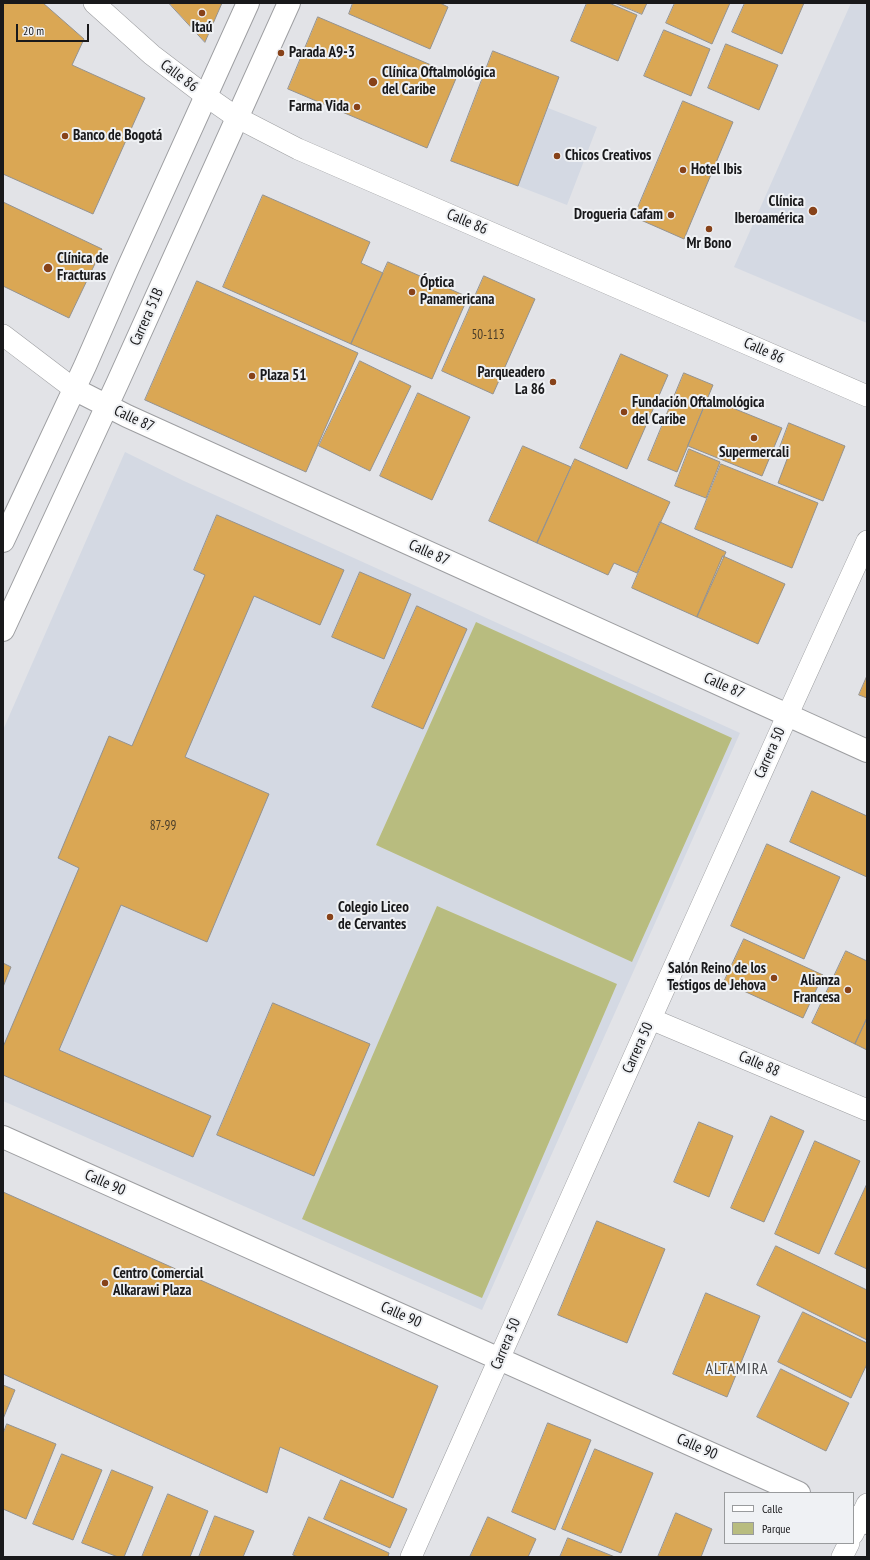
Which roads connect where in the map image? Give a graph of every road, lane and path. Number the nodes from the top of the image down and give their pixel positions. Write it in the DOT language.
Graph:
graph roads {
  1 [pos="94,3"];
  2 [pos="248,3"];
  3 [pos="289,3"];
  4 [pos="206,96"];
  5 [pos="236,118"];
  6 [pos="3,335"];
  7 [pos="74,389"];
  8 [pos="867,396"];
  9 [pos="107,406"];
  10 [pos="3,541"];
  11 [pos="867,541"];
  12 [pos="3,630"];
  13 [pos="787,715"];
  14 [pos="867,751"];
  15 [pos="651,1019"];
  16 [pos="867,1110"];
  17 [pos="3,1137"];
  18 [pos="499,1359"];
  19 [pos="797,1492"];
  20 [pos="848,1544"];
  21 [pos="411,1557"];
  22 [pos="842,1557"];
  1 -- 4 [label="street, Calle 86"];
  2 -- 4 [label="street"];
  3 -- 5 [label="street, Carrera 51B"];
  4 -- 5 [label="street, Calle 86"];
  4 -- 7 [label="street"];
  5 -- 8 [label="street, Calle 86"];
  5 -- 9 [label="street, Carrera 51B"];
  6 -- 7 [label="street, Calle 87"];
  7 -- 9 [label="street, Calle 87"];
  7 -- 10 [label="street"];
  9 -- 12 [label="street, Carrera 51B"];
  9 -- 13 [label="street, Calle 87"];
  11 -- 13 [label="street, Carrera 50"];
  13 -- 14 [label="street, Calle 87"];
  13 -- 15 [label="street, Carrera 50"];
  15 -- 16 [label="street, Calle 88"];
  15 -- 18 [label="street, Carrera 50"];
  17 -- 18 [label="street, Calle 90"];
  18 -- 19 [label="street, Calle 90"];
  18 -- 21 [label="street, Carrera 50"];
  20 -- 22 [label="street"];
}
